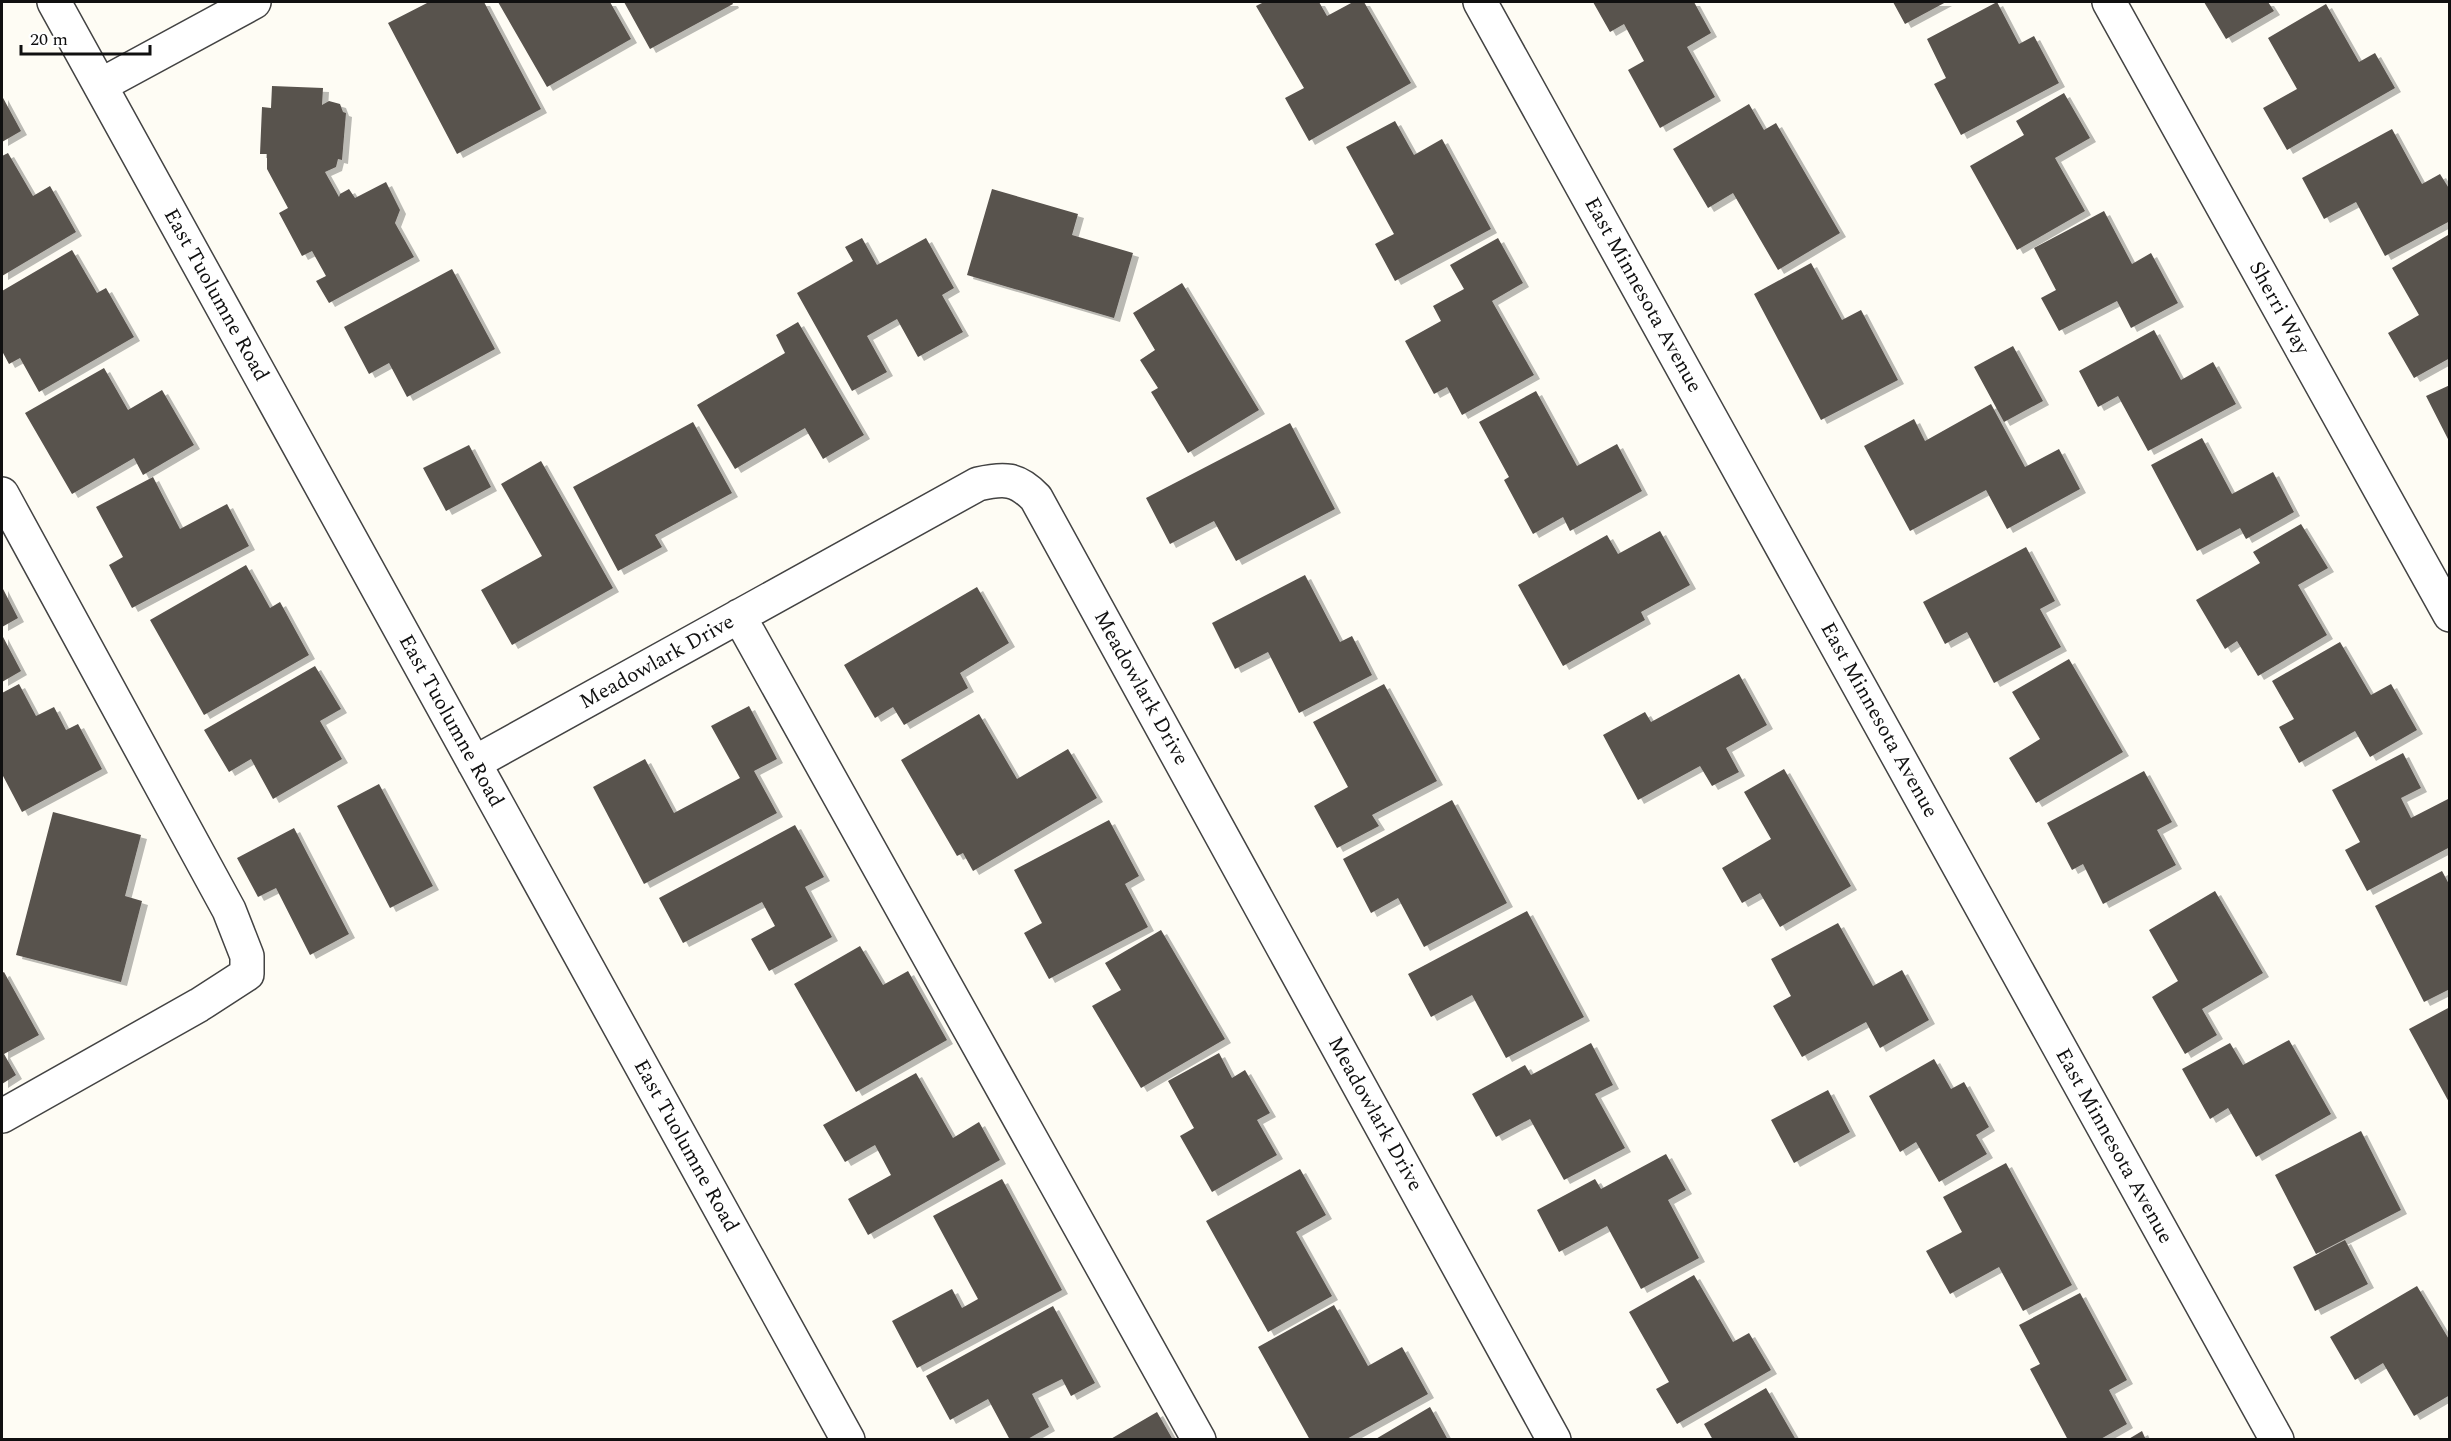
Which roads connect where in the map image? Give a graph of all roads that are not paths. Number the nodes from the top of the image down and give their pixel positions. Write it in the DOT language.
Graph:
graph roads {
  1 [pos="54,2"];
  2 [pos="254,2"];
  3 [pos="1480,2"];
  4 [pos="2109,2"];
  5 [pos="101,85"];
  6 [pos="2,494"];
  7 [pos="2450,615"];
  8 [pos="739,616"];
  9 [pos="474,763"];
  10 [pos="2,1116"];
  11 [pos="848,1440"];
  12 [pos="1200,1440"];
  13 [pos="1554,1440"];
  14 [pos="2277,1440"];
  1 -- 5 [label="street, East Tuolumne Road"];
  2 -- 5 [label="street"];
  3 -- 14 [label="street, East Minnesota Avenue"];
  4 -- 7 [label="street, Sherri Way"];
  5 -- 9 [label="street, East Tuolumne Road"];
  6 -- 10 [label="street"];
  8 -- 9 [label="street, Meadowlark Drive"];
  8 -- 12 [label="street"];
  8 -- 13 [label="street, Meadowlark Drive"];
  9 -- 11 [label="street, East Tuolumne Road"];
}
